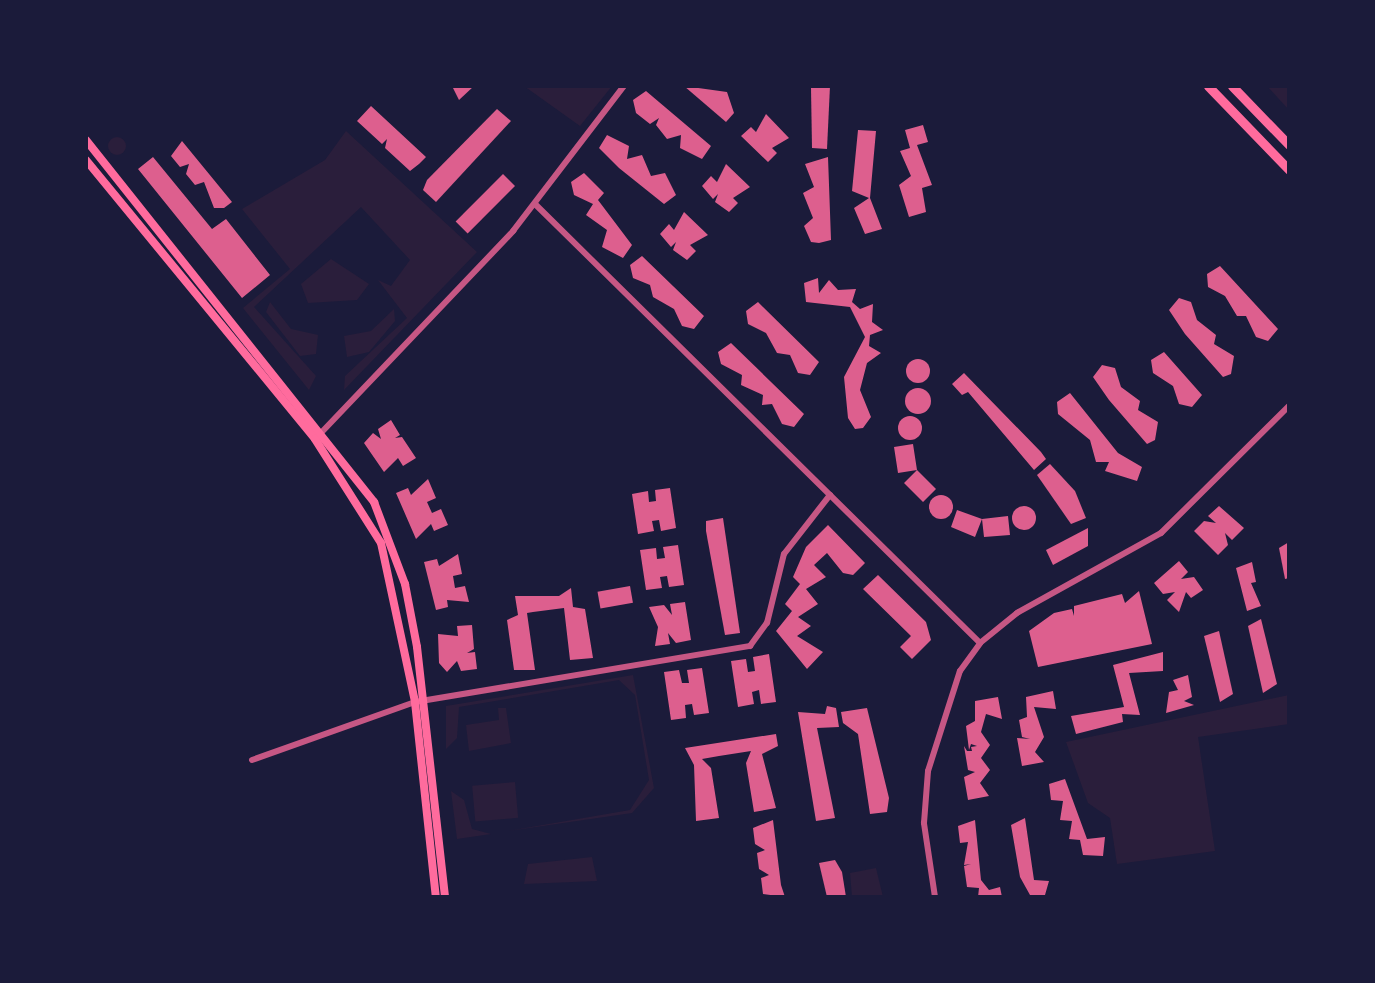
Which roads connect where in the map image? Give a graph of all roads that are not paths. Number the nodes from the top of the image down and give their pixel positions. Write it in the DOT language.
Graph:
graph roads {
  1 [pos="624,86"];
  2 [pos="1208,86"];
  3 [pos="1232,86"];
  4 [pos="86,140"];
  5 [pos="1289,145"];
  6 [pos="86,160"];
  7 [pos="1289,170"];
  8 [pos="535,204"];
  9 [pos="1289,406"];
  10 [pos="325,431"];
  11 [pos="315,439"];
  12 [pos="830,495"];
  13 [pos="980,643"];
  14 [pos="420,701"];
  15 [pos="252,760"];
  16 [pos="436,897"];
  17 [pos="445,897"];
  18 [pos="935,897"];
  1 -- 8 [label="street"];
  2 -- 7 [label="main road"];
  3 -- 5 [label="main road"];
  4 -- 10 [label="main road"];
  6 -- 11 [label="main road"];
  8 -- 10 [label="street"];
  8 -- 12 [label="street"];
  9 -- 13 [label="street"];
  10 -- 11 [label="street"];
  10 -- 14 [label="main road"];
  11 -- 14 [label="main road"];
  12 -- 13 [label="street"];
  12 -- 14 [label="street"];
  13 -- 18 [label="street"];
  14 -- 15 [label="street"];
  14 -- 16 [label="main road"];
  14 -- 17 [label="main road"];
}
